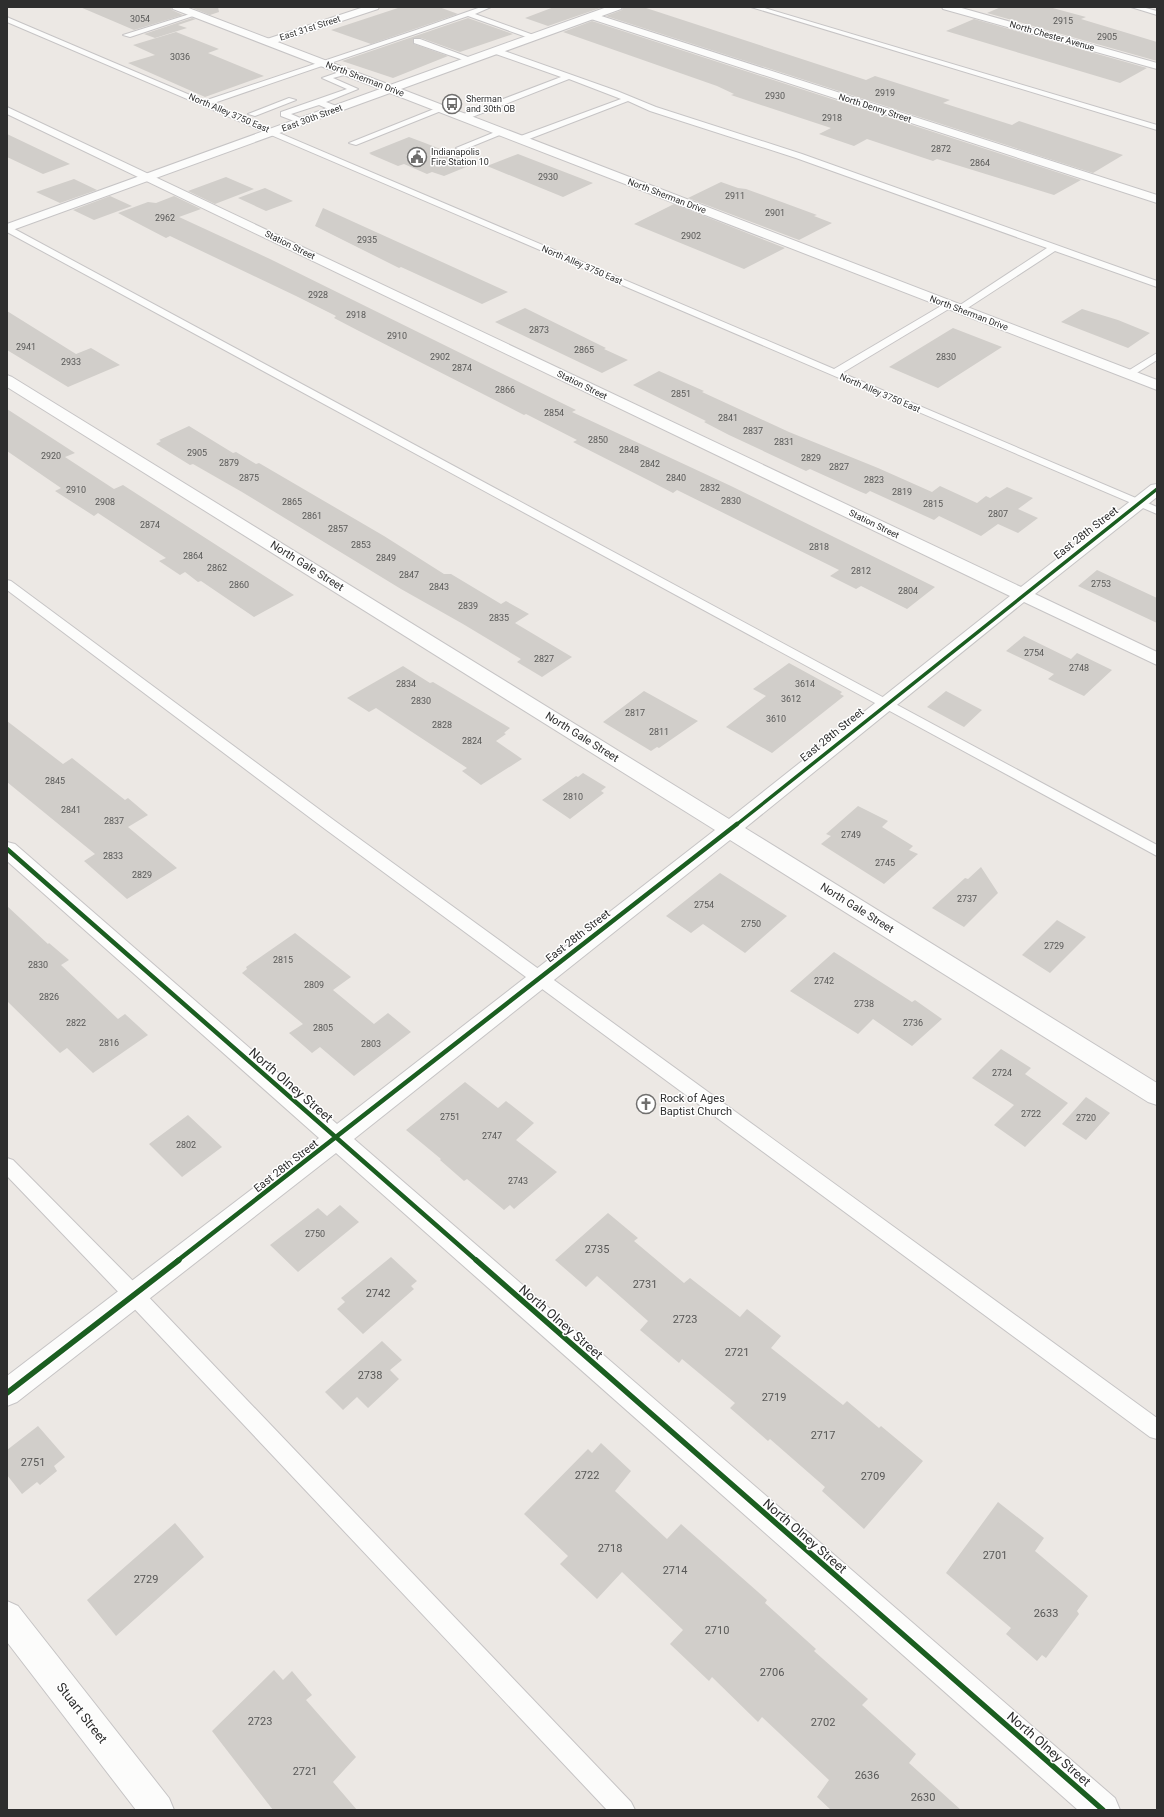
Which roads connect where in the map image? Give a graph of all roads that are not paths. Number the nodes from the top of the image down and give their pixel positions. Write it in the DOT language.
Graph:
graph roads {
  1 [pos="177,7"];
  2 [pos="374,7"];
  3 [pos="488,7"];
  4 [pos="617,7"];
  5 [pos="754,7"];
  6 [pos="947,7"];
  7 [pos="1134,7"];
  8 [pos="1157,13"];
  9 [pos="195,14"];
  10 [pos="468,14"];
  11 [pos="592,16"];
  12 [pos="7,19"];
  13 [pos="127,35"];
  14 [pos="535,37"];
  15 [pos="417,41"];
  16 [pos="268,42"];
  17 [pos="496,51"];
  18 [pos="472,60"];
  19 [pos="324,63"];
  20 [pos="1157,66"];
  21 [pos="345,72"];
  22 [pos="568,77"];
  23 [pos="374,83"];
  24 [pos="354,89"];
  25 [pos="392,90"];
  26 [pos="343,93"];
  27 [pos="627,98"];
  28 [pos="292,100"];
  29 [pos="361,100"];
  30 [pos="319,102"];
  31 [pos="205,103"];
  32 [pos="270,108"];
  33 [pos="336,109"];
  34 [pos="442,109"];
  35 [pos="7,110"];
  36 [pos="252,114"];
  37 [pos="284,114"];
  38 [pos="464,118"];
  39 [pos="302,122"];
  40 [pos="1157,128"];
  41 [pos="273,132"];
  42 [pos="503,132"];
  43 [pos="521,140"];
  44 [pos="353,143"];
  45 [pos="460,148"];
  46 [pos="148,177"];
  47 [pos="1157,199"];
  48 [pos="7,228"];
  49 [pos="1055,248"];
  50 [pos="1157,284"];
  51 [pos="955,307"];
  52 [pos="1157,356"];
  53 [pos="834,373"];
  54 [pos="1128,374"];
  55 [pos="7,380"];
  56 [pos="1157,385"];
  57 [pos="1157,489"];
  58 [pos="1139,503"];
  59 [pos="1157,511"];
  60 [pos="7,584"];
  61 [pos="1022,595"];
  62 [pos="1157,660"];
  63 [pos="886,704"];
  64 [pos="730,829"];
  65 [pos="7,849"];
  66 [pos="1157,851"];
  67 [pos="540,977"];
  68 [pos="1157,1095"];
  69 [pos="336,1138"];
  70 [pos="7,1165"];
  71 [pos="134,1295"];
  72 [pos="7,1393"];
  73 [pos="1157,1430"];
  74 [pos="7,1617"];
  75 [pos="157,1810"];
  76 [pos="623,1810"];
  77 [pos="1103,1810"];
  1 -- 9 [label="street, North Sherman Drive"];
  2 -- 16 [label="street, East 31st Street"];
  3 -- 10 [label="lane"];
  4 -- 11 [label="street, East 30th Street"];
  5 -- 40 [label="lane"];
  6 -- 20 [label="street, North Chester Avenue"];
  7 -- 8 [label="lane"];
  9 -- 13 [label="lane"];
  9 -- 16 [label="street, North Sherman Drive"];
  10 -- 14 [label="lane"];
  10 -- 19 [label="lane"];
  11 -- 14 [label="street, East 30th Street"];
  11 -- 47 [label="street, North Denny Street"];
  12 -- 31 [label="lane, North Alley 3750 East"];
  14 -- 17 [label="street, East 30th Street"];
  15 -- 18 [label="lane"];
  16 -- 19 [label="street, North Sherman Drive"];
  17 -- 18 [label="street, East 30th Street"];
  17 -- 22 [label="lane"];
  18 -- 25 [label="street, East 30th Street"];
  19 -- 21 [label="street, North Sherman Drive"];
  19 -- 31 [label="lane"];
  21 -- 23 [label="street, North Sherman Drive"];
  21 -- 24 [label="lane"];
  22 -- 27 [label="lane"];
  22 -- 38 [label="lane"];
  23 -- 24 [label="lane"];
  23 -- 25 [label="street, North Sherman Drive"];
  24 -- 26 [label="lane"];
  25 -- 29 [label="street, East 30th Street"];
  25 -- 34 [label="street, North Sherman Drive"];
  26 -- 29 [label="lane"];
  26 -- 30 [label="lane"];
  27 -- 43 [label="lane"];
  27 -- 49 [label="lane"];
  28 -- 32 [label="lane"];
  29 -- 33 [label="street, East 30th Street"];
  30 -- 33 [label="lane"];
  30 -- 37 [label="lane"];
  31 -- 41 [label="lane, North Alley 3750 East"];
  32 -- 36 [label="lane"];
  32 -- 37 [label="lane"];
  33 -- 39 [label="street, East 30th Street"];
  34 -- 38 [label="street, North Sherman Drive"];
  34 -- 44 [label="lane"];
  35 -- 46 [label="street, Station Street"];
  37 -- 39 [label="lane"];
  38 -- 42 [label="street, North Sherman Drive"];
  39 -- 41 [label="street, East 30th Street"];
  41 -- 46 [label="street, East 30th Street"];
  41 -- 53 [label="lane, North Alley 3750 East"];
  42 -- 43 [label="street, North Sherman Drive"];
  42 -- 45 [label="lane"];
  43 -- 51 [label="street, North Sherman Drive"];
  46 -- 48 [label="street, East 30th Street"];
  46 -- 61 [label="street, Station Street"];
  48 -- 63 [label="lane"];
  49 -- 50 [label="lane"];
  49 -- 51 [label="lane"];
  51 -- 53 [label="lane"];
  51 -- 54 [label="street, North Sherman Drive"];
  52 -- 54 [label="lane"];
  53 -- 58 [label="lane, North Alley 3750 East"];
  54 -- 56 [label="street, North Sherman Drive"];
  55 -- 64 [label="street, North Gale Street"];
  57 -- 58 [label="street, East 28th Street"];
  58 -- 59 [label="lane, North Alley 3750 East"];
  58 -- 61 [label="street, East 28th Street"];
  60 -- 67 [label="lane"];
  61 -- 62 [label="street, Station Street"];
  61 -- 63 [label="street, East 28th Street"];
  63 -- 64 [label="street, East 28th Street"];
  63 -- 66 [label="lane"];
  64 -- 67 [label="street, East 28th Street"];
  64 -- 68 [label="street, North Gale Street"];
  65 -- 69 [label="street, North Olney Street"];
  67 -- 69 [label="street, East 28th Street"];
  67 -- 73 [label="lane"];
  69 -- 71 [label="street, East 28th Street"];
  69 -- 77 [label="street, North Olney Street"];
  70 -- 71 [label="lane"];
  71 -- 72 [label="street, East 28th Street"];
  71 -- 76 [label="lane"];
  74 -- 75 [label="street, Stuart Street"];
}
